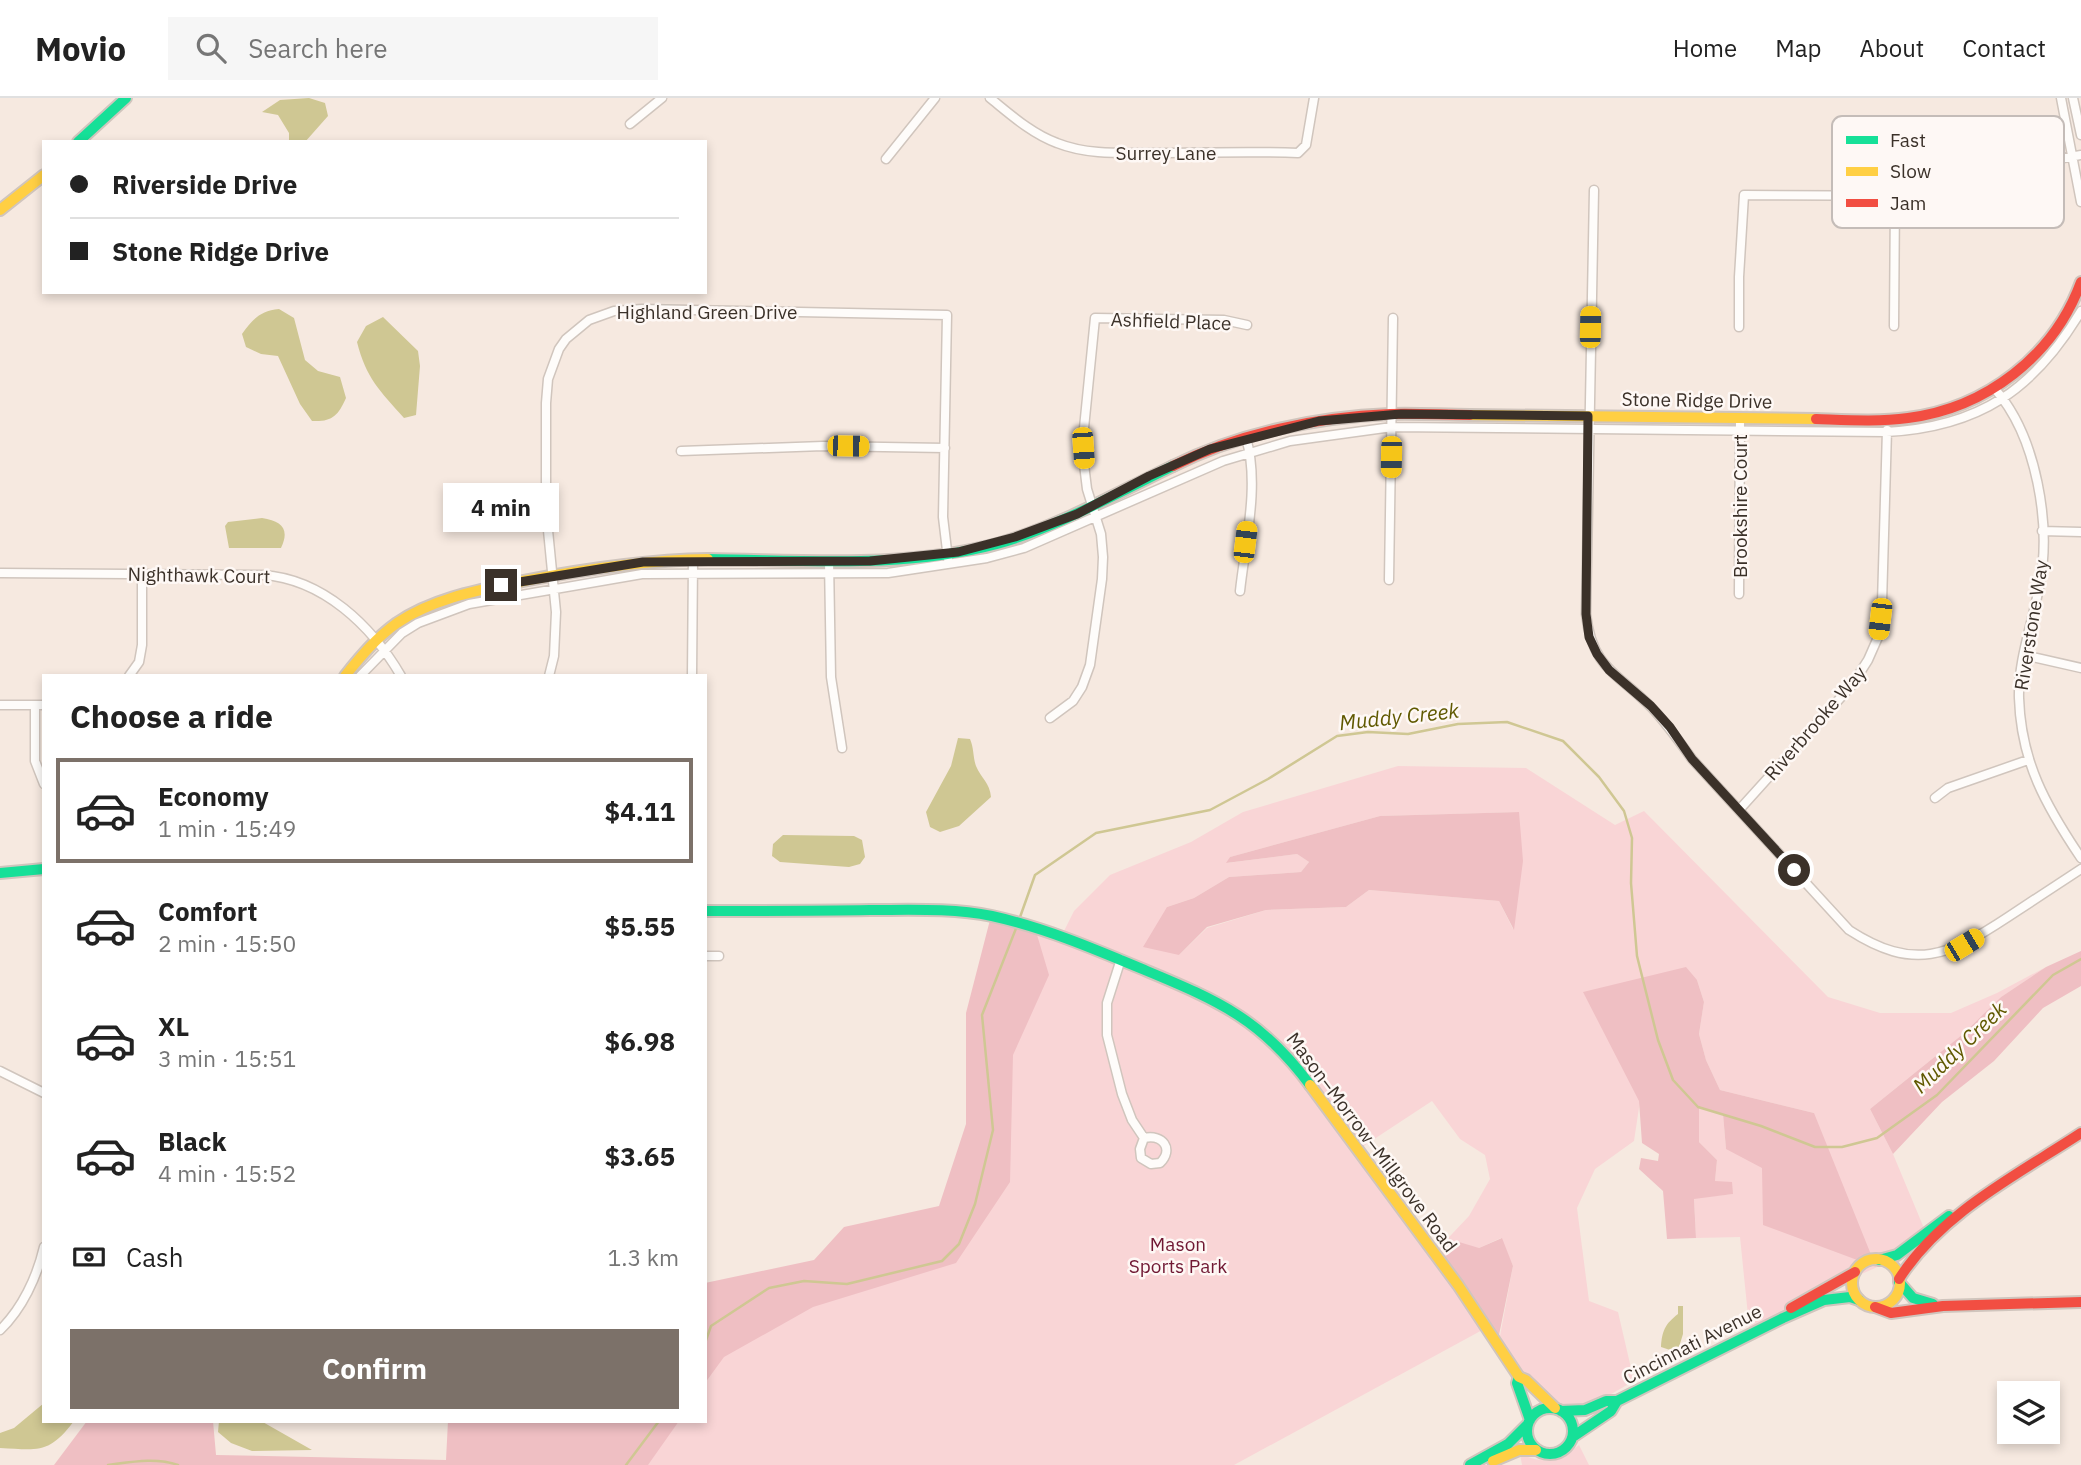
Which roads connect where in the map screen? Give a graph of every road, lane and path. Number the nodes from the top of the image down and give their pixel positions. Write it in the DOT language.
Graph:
graph roads {
  1 [pos="126,98"];
  2 [pos="662,98"];
  3 [pos="935,98"];
  4 [pos="990,98"];
  5 [pos="1314,98"];
  6 [pos="2061,98"];
  7 [pos="2073,98"];
  8 [pos="2064,116"];
  9 [pos="2064,118"];
  10 [pos="630,124"];
  11 [pos="2081,135"];
  12 [pos="80,140"];
  13 [pos="2081,155"];
  14 [pos="2070,157"];
  15 [pos="2064,158"];
  16 [pos="886,159"];
  17 [pos="42,177"];
  18 [pos="1594,190"];
  19 [pos="1832,196"];
  20 [pos="2081,202"];
  21 [pos="0,210"];
  22 [pos="1895,228"];
  23 [pos="2081,282"];
  24 [pos="2077,314"];
  25 [pos="1394,318"];
  26 [pos="1247,325"];
  27 [pos="1894,326"];
  28 [pos="1739,327"];
  29 [pos="1994,387"];
  30 [pos="2003,398"];
  31 [pos="1392,414"];
  32 [pos="1740,418"];
  33 [pos="1887,419"];
  34 [pos="1588,422"];
  35 [pos="1392,427"];
  36 [pos="1741,431"];
  37 [pos="1886,432"];
  38 [pos="1246,438"];
  39 [pos="945,448"];
  40 [pos="681,451"];
  41 [pos="1251,452"];
  42 [pos="1094,512"];
  43 [pos="2042,531"];
  44 [pos="2081,532"];
  45 [pos="948,559"];
  46 [pos="693,560"];
  47 [pos="829,561"];
  48 [pos="0,573"];
  49 [pos="693,573"];
  50 [pos="142,574"];
  51 [pos="829,574"];
  52 [pos="551,575"];
  53 [pos="1389,580"];
  54 [pos="553,588"];
  55 [pos="1240,591"];
  56 [pos="1739,594"];
  57 [pos="379,645"];
  58 [pos="2024,655"];
  59 [pos="2081,668"];
  60 [pos="130,674"];
  61 [pos="347,674"];
  62 [pos="361,674"];
  63 [pos="400,674"];
  64 [pos="549,674"];
  65 [pos="692,674"];
  66 [pos="0,705"];
  67 [pos="39,705"];
  68 [pos="1050,718"];
  69 [pos="842,748"];
  70 [pos="2028,760"];
  71 [pos="42,779"];
  72 [pos="1935,798"];
  73 [pos="1739,810"];
  74 [pos="2081,858"];
  75 [pos="42,869"];
  76 [pos="2081,869"];
  77 [pos="0,873"];
  78 [pos="707,911"];
  79 [pos="707,956"];
  80 [pos="719,956"];
  81 [pos="1121,959"];
  82 [pos="0,1071"];
  83 [pos="42,1092"];
  84 [pos="2081,1133"];
  85 [pos="1144,1138"];
  86 [pos="1965,1210"];
  87 [pos="42,1253"];
  88 [pos="1879,1260"];
  89 [pos="1855,1272"];
  90 [pos="1899,1281"];
  91 [pos="1859,1300"];
  92 [pos="2081,1302"];
  93 [pos="1943,1306"];
  94 [pos="1875,1307"];
  95 [pos="1783,1318"];
  96 [pos="0,1330"];
  97 [pos="1519,1377"];
  98 [pos="1617,1401"];
  99 [pos="1558,1410"];
  100 [pos="1529,1422"];
  101 [pos="1574,1436"];
  102 [pos="1536,1450"];
  103 [pos="1470,1465"];
  104 [pos="1483,1465"];
  1 -- 12 [label="street"];
  2 -- 10 [label="street"];
  3 -- 16 [label="street"];
  4 -- 5 [label="street, Surrey Lane"];
  6 -- 8 [label="street"];
  7 -- 11 [label="street"];
  9 -- 14 [label="street"];
  13 -- 14 [label="street"];
  14 -- 15 [label="street"];
  14 -- 20 [label="street"];
  17 -- 21 [label="street"];
  18 -- 34 [label="street"];
  19 -- 28 [label="street"];
  22 -- 27 [label="street"];
  23 -- 24 [label="street, Stone Ridge Drive"];
  24 -- 29 [label="street, Stone Ridge Drive"];
  24 -- 30 [label="street, Stone Ridge Drive"];
  25 -- 31 [label="street"];
  26 -- 42 [label="street, Ashfield Place"];
  29 -- 30 [label="street, Riverstone Way"];
  29 -- 33 [label="street, Stone Ridge Drive"];
  30 -- 37 [label="street, Stone Ridge Drive"];
  30 -- 43 [label="street, Riverstone Way"];
  31 -- 34 [label="street, Stone Ridge Drive"];
  31 -- 35 [label="street"];
  31 -- 38 [label="street, Stone Ridge Drive"];
  32 -- 33 [label="street, Stone Ridge Drive"];
  32 -- 34 [label="street, Stone Ridge Drive"];
  32 -- 36 [label="street, Brookshire Court"];
  33 -- 37 [label="street, Riverbrooke Way"];
  34 -- 35 [label="street, Stone Ridge Drive"];
  34 -- 36 [label="street, Stone Ridge Drive"];
  34 -- 73 [label="street"];
  35 -- 41 [label="street, Stone Ridge Drive"];
  35 -- 53 [label="street"];
  36 -- 37 [label="street, Stone Ridge Drive"];
  36 -- 56 [label="street, Brookshire Court"];
  37 -- 73 [label="street, Riverbrooke Way"];
  38 -- 41 [label="street"];
  38 -- 42 [label="street, Stone Ridge Drive"];
  39 -- 40 [label="street"];
  39 -- 45 [label="street, Highland Green Drive"];
  39 -- 52 [label="street, Highland Green Drive"];
  41 -- 42 [label="street, Stone Ridge Drive"];
  41 -- 55 [label="street"];
  42 -- 45 [label="street, Stone Ridge Drive"];
  42 -- 68 [label="street, Ashfield Place"];
  43 -- 44 [label="street"];
  43 -- 58 [label="street, Riverstone Way"];
  45 -- 47 [label="street, Stone Ridge Drive"];
  45 -- 51 [label="street, Stone Ridge Drive"];
  46 -- 47 [label="street, Stone Ridge Drive"];
  46 -- 49 [label="street"];
  46 -- 52 [label="street, Stone Ridge Drive"];
  47 -- 51 [label="street"];
  48 -- 50 [label="street, Nighthawk Court"];
  49 -- 51 [label="street, Stone Ridge Drive"];
  49 -- 54 [label="street, Stone Ridge Drive"];
  49 -- 65 [label="street"];
  50 -- 57 [label="street, Nighthawk Court"];
  50 -- 60 [label="street"];
  51 -- 69 [label="street"];
  52 -- 54 [label="street, Highland Green Drive"];
  52 -- 57 [label="street, Stone Ridge Drive"];
  54 -- 57 [label="street, Stone Ridge Drive"];
  54 -- 64 [label="street, Highland Green Drive"];
  57 -- 61 [label="street, Stone Ridge Drive"];
  57 -- 62 [label="street, Stone Ridge Drive"];
  57 -- 63 [label="street, Nighthawk Court"];
  58 -- 59 [label="street"];
  58 -- 70 [label="street, Riverstone Way"];
  66 -- 67 [label="street"];
  67 -- 71 [label="street"];
  70 -- 72 [label="street"];
  70 -- 74 [label="street, Riverstone Way"];
  73 -- 76 [label="street"];
  75 -- 77 [label="street"];
  78 -- 81 [label="street, Mason–Morrow–Millgrove Road"];
  79 -- 80 [label="street"];
  81 -- 85 [label="street"];
  81 -- 97 [label="street, Mason–Morrow–Millgrove Road"];
  82 -- 83 [label="street"];
  84 -- 86 [label="street"];
  86 -- 88 [label="street"];
  86 -- 90 [label="street"];
  87 -- 96 [label="street"];
  88 -- 89 [label="street"];
  88 -- 90 [label="street"];
  89 -- 91 [label="street"];
  89 -- 95 [label="street, Cincinnati Avenue"];
  90 -- 93 [label="street"];
  90 -- 94 [label="street"];
  91 -- 94 [label="street"];
  91 -- 95 [label="street, Cincinnati Avenue"];
  92 -- 93 [label="street"];
  93 -- 94 [label="street"];
  95 -- 98 [label="street, Cincinnati Avenue"];
  97 -- 99 [label="street, Mason–Morrow–Millgrove Road"];
  97 -- 100 [label="street, Mason–Morrow–Millgrove Road"];
  98 -- 99 [label="street, Cincinnati Avenue"];
  98 -- 101 [label="street, Cincinnati Avenue"];
  99 -- 100 [label="street"];
  99 -- 101 [label="street"];
  100 -- 102 [label="street"];
  100 -- 103 [label="street"];
  101 -- 102 [label="street"];
  102 -- 104 [label="street"];
}
